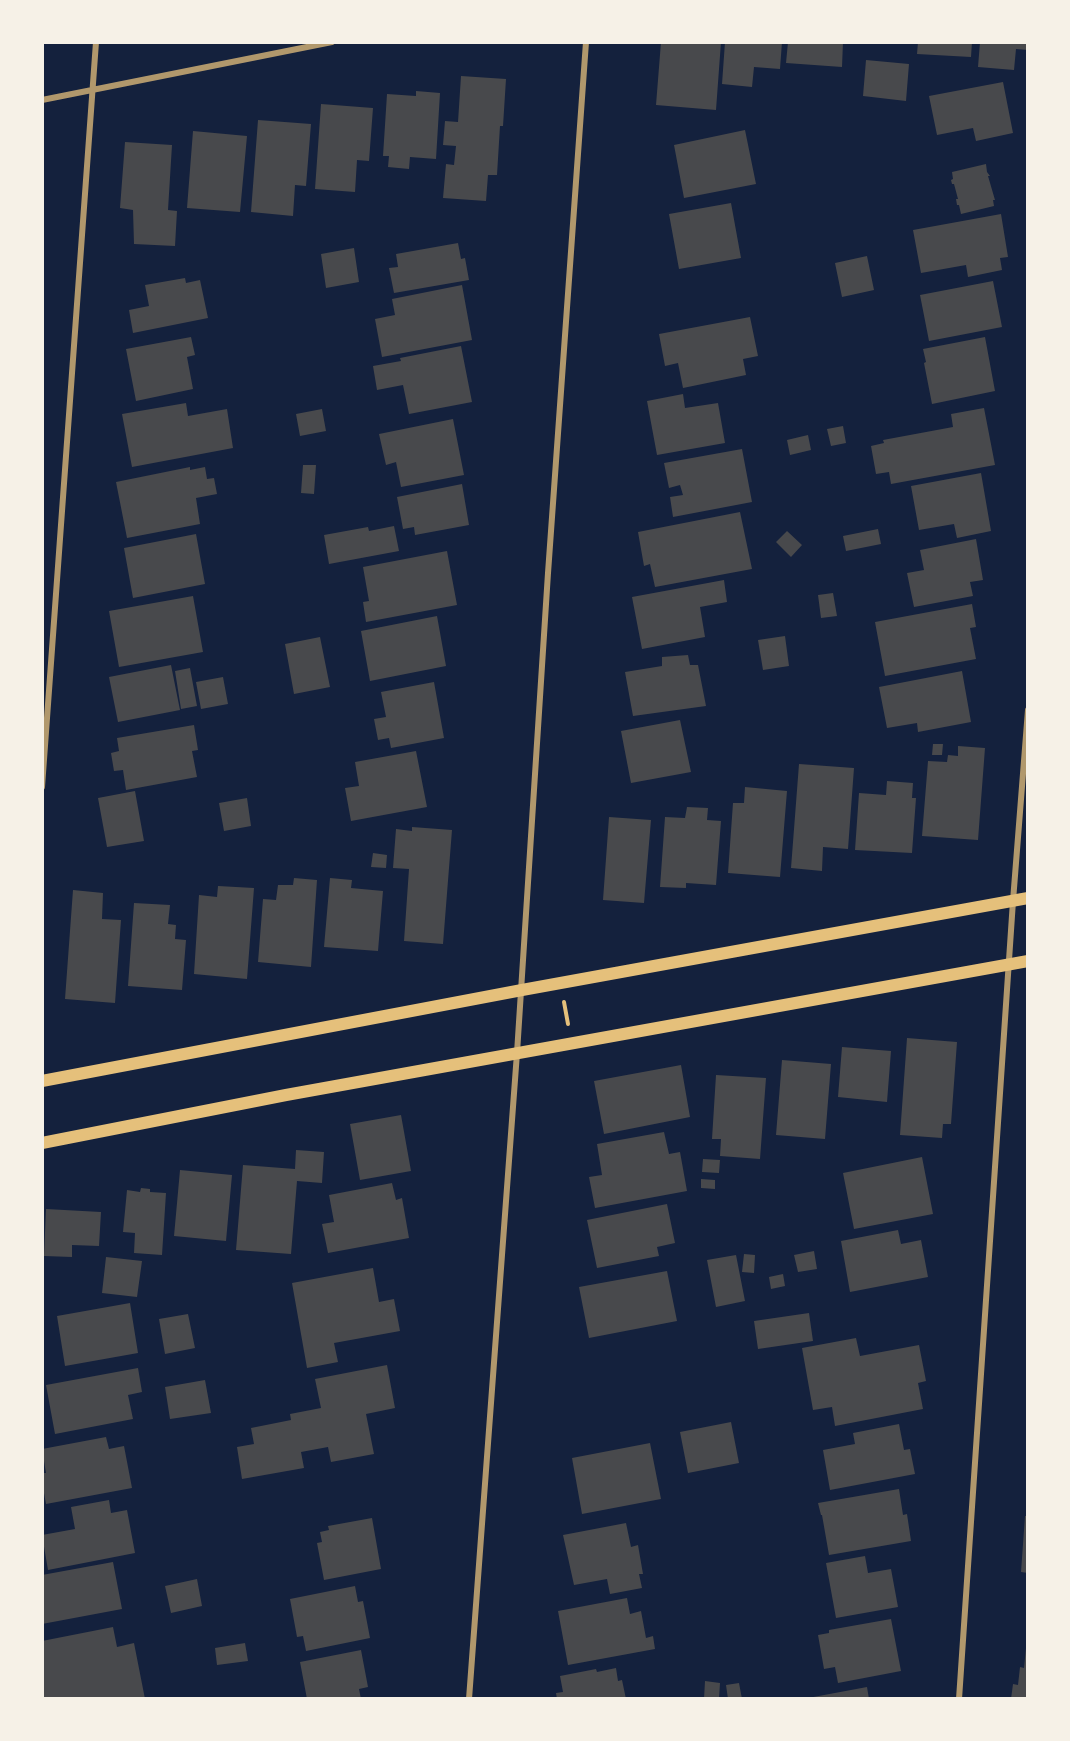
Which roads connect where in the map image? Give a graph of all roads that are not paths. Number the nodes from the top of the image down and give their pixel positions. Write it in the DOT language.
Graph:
graph roads {
  1 [pos="96,42"];
  2 [pos="332,42"];
  3 [pos="586,42"];
  4 [pos="92,89"];
  5 [pos="42,100"];
  6 [pos="1028,710"];
  7 [pos="42,787"];
  8 [pos="1028,898"];
  9 [pos="1012,901"];
  10 [pos="1028,961"];
  11 [pos="1009,964"];
  12 [pos="522,990"];
  13 [pos="517,1053"];
  14 [pos="42,1081"];
  15 [pos="42,1143"];
  16 [pos="469,1699"];
  17 [pos="959,1699"];
  1 -- 4 [label="street"];
  2 -- 4 [label="street"];
  3 -- 12 [label="street"];
  4 -- 5 [label="street"];
  4 -- 7 [label="street"];
  6 -- 9 [label="street"];
  8 -- 9 [label="main road"];
  9 -- 11 [label="street"];
  9 -- 12 [label="main road"];
  10 -- 11 [label="main road"];
  11 -- 13 [label="main road"];
  11 -- 17 [label="street"];
  12 -- 13 [label="street"];
  12 -- 14 [label="main road"];
  13 -- 15 [label="main road"];
  13 -- 16 [label="street"];
}
